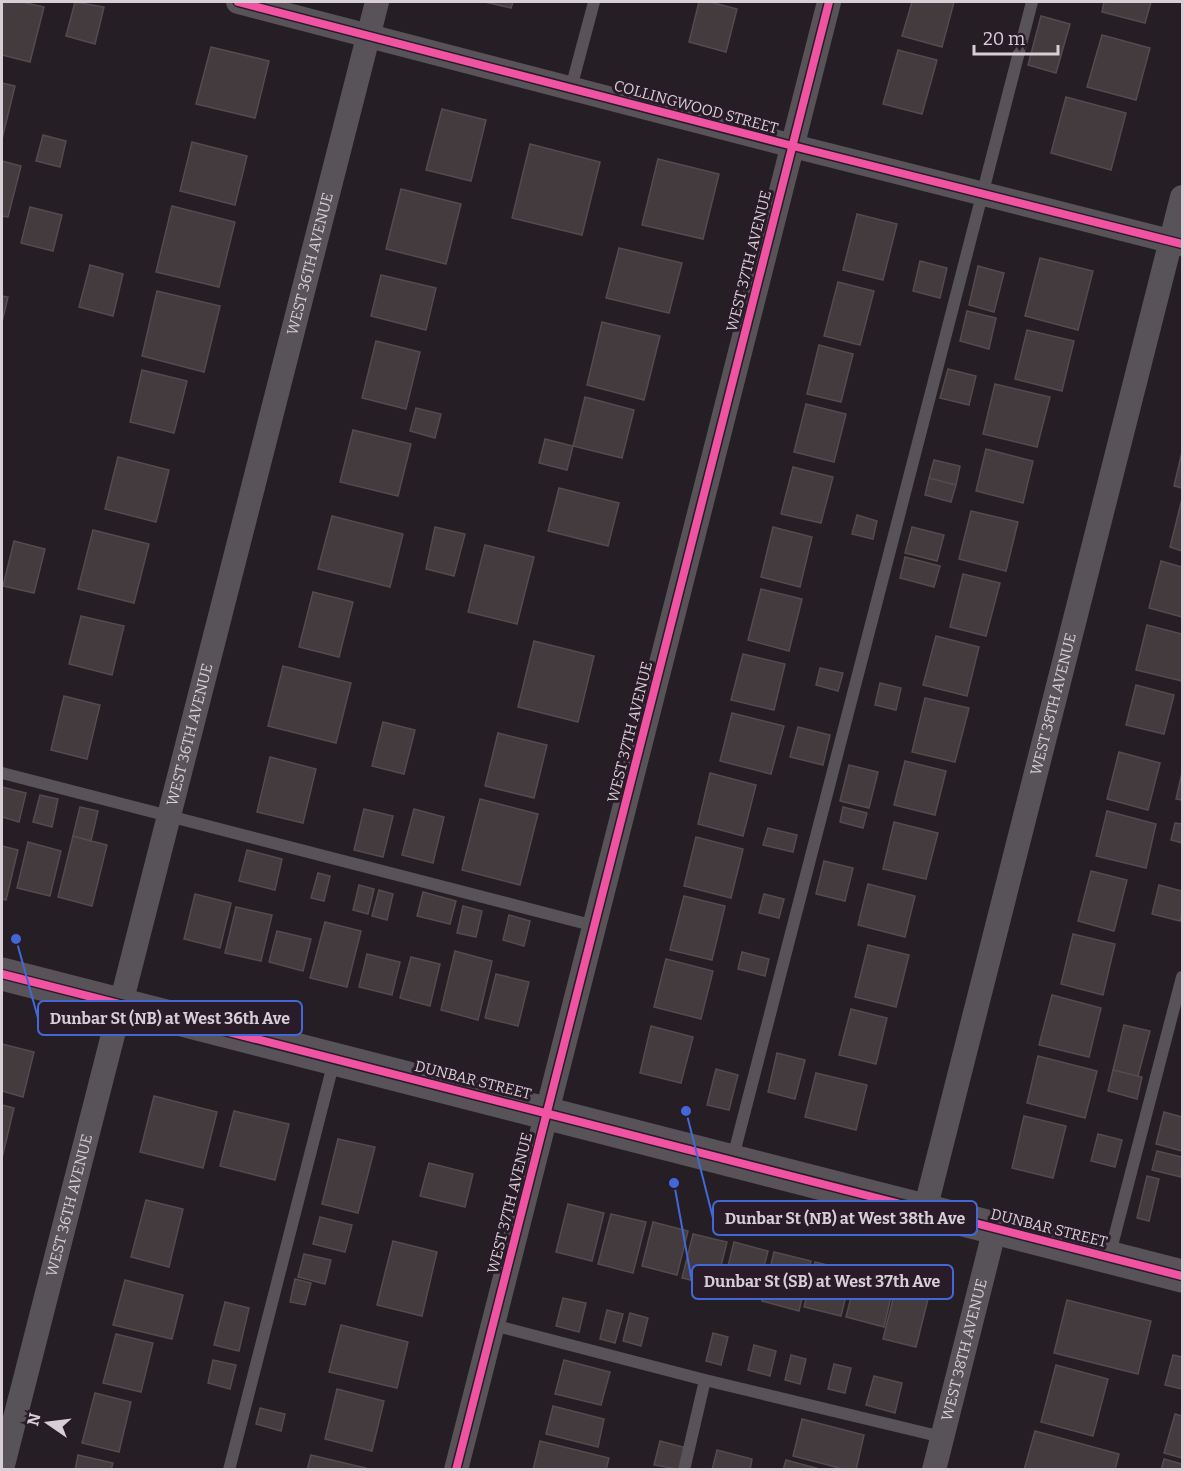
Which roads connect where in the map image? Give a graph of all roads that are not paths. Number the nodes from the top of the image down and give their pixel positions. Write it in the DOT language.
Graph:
graph roads {
  1 [pos="238,2"];
  2 [pos="377,2"];
  3 [pos="594,2"];
  4 [pos="829,2"];
  5 [pos="1032,2"];
  6 [pos="368,36"];
  7 [pos="571,88"];
  8 [pos="793,146"];
  9 [pos="983,194"];
  10 [pos="1182,197"];
  11 [pos="1177,243"];
  12 [pos="2,772"];
  13 [pos="168,814"];
  14 [pos="595,926"];
  15 [pos="2,974"];
  16 [pos="1182,977"];
  17 [pos="120,1005"];
  18 [pos="334,1059"];
  19 [pos="547,1113"];
  20 [pos="732,1162"];
  21 [pos="925,1210"];
  22 [pos="995,1228"];
  23 [pos="1109,1257"];
  24 [pos="1182,1276"];
  25 [pos="493,1325"];
  26 [pos="705,1380"];
  27 [pos="942,1437"];
  28 [pos="2,1469"];
  29 [pos="229,1470"];
  30 [pos="456,1470"];
  31 [pos="684,1470"];
  32 [pos="934,1470"];
  1 -- 6 [label="street, COLLINGWOOD STREET"];
  2 -- 6 [label="street, WEST 36TH AVENUE"];
  3 -- 7 [label="lane"];
  4 -- 8 [label="street, WEST 37TH AVENUE"];
  5 -- 9 [label="lane"];
  6 -- 7 [label="street, COLLINGWOOD STREET"];
  6 -- 13 [label="street, WEST 36TH AVENUE"];
  7 -- 8 [label="street, COLLINGWOOD STREET"];
  8 -- 9 [label="street, COLLINGWOOD STREET"];
  8 -- 14 [label="street, WEST 37TH AVENUE"];
  9 -- 11 [label="street, COLLINGWOOD STREET"];
  9 -- 20 [label="lane"];
  10 -- 11 [label="street, WEST 38TH AVENUE"];
  11 -- 21 [label="street, WEST 38TH AVENUE"];
  12 -- 13 [label="lane"];
  13 -- 14 [label="lane"];
  13 -- 17 [label="street, WEST 36TH AVENUE"];
  14 -- 19 [label="street, WEST 37TH AVENUE"];
  15 -- 17 [label="main road, DUNBAR STREET"];
  16 -- 23 [label="lane"];
  17 -- 18 [label="main road, DUNBAR STREET"];
  17 -- 28 [label="street, WEST 36TH AVENUE"];
  18 -- 19 [label="main road, DUNBAR STREET"];
  18 -- 29 [label="lane"];
  19 -- 20 [label="main road, DUNBAR STREET"];
  19 -- 25 [label="street, WEST 37TH AVENUE"];
  20 -- 21 [label="main road, DUNBAR STREET"];
  21 -- 22 [label="main road, DUNBAR STREET"];
  22 -- 23 [label="main road, DUNBAR STREET"];
  22 -- 27 [label="street, WEST 38TH AVENUE"];
  23 -- 24 [label="main road, DUNBAR STREET"];
  25 -- 26 [label="lane"];
  25 -- 30 [label="street, WEST 37TH AVENUE"];
  26 -- 27 [label="lane"];
  26 -- 31 [label="lane"];
  27 -- 32 [label="street, WEST 38TH AVENUE"];
}
